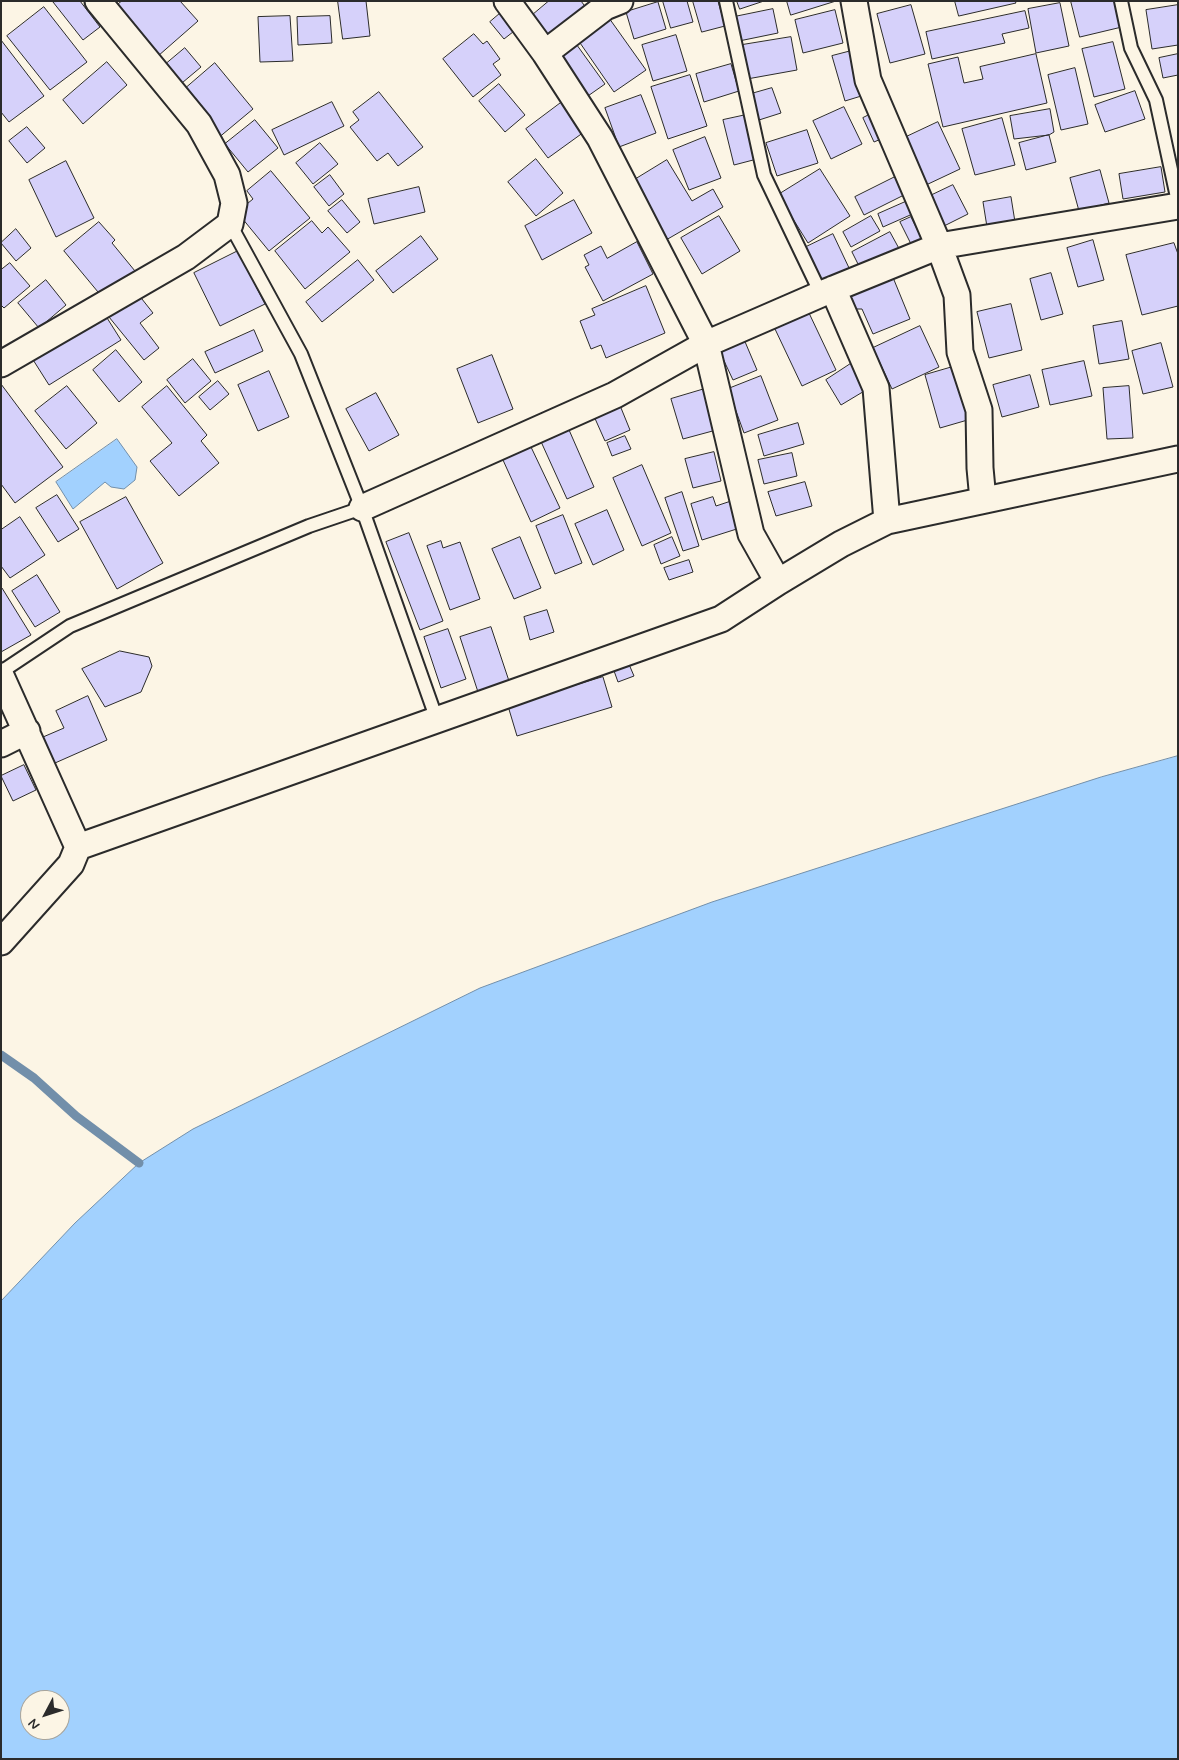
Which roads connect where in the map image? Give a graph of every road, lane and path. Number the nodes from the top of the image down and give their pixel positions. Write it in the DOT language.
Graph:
graph roads {
  1 [pos="98,1"];
  2 [pos="507,1"];
  3 [pos="620,1"];
  4 [pos="726,1"];
  5 [pos="854,1"];
  6 [pos="1121,1"];
  7 [pos="546,53"];
  8 [pos="1178,204"];
  9 [pos="230,224"];
  10 [pos="939,246"];
  11 [pos="827,291"];
  12 [pos="706,344"];
  13 [pos="1,364"];
  14 [pos="1178,459"];
  15 [pos="983,500"];
  16 [pos="362,508"];
  17 [pos="887,521"];
  18 [pos="778,582"];
  19 [pos="1,672"];
  20 [pos="1,676"];
  21 [pos="437,720"];
  22 [pos="27,731"];
  23 [pos="1,744"];
  24 [pos="78,847"];
  25 [pos="1,942"];
  1 -- 9 [label="street"];
  2 -- 7 [label="street"];
  3 -- 7 [label="street"];
  4 -- 11 [label="lane"];
  5 -- 10 [label="street"];
  6 -- 8 [label="lane"];
  7 -- 12 [label="street"];
  8 -- 10 [label="street"];
  9 -- 13 [label="street"];
  9 -- 16 [label="lane"];
  10 -- 11 [label="street"];
  10 -- 15 [label="street"];
  11 -- 12 [label="street"];
  11 -- 17 [label="street"];
  12 -- 16 [label="street"];
  12 -- 18 [label="street"];
  14 -- 15 [label="street"];
  15 -- 17 [label="street"];
  16 -- 19 [label="lane"];
  16 -- 21 [label="lane"];
  17 -- 18 [label="street"];
  18 -- 21 [label="street"];
  20 -- 22 [label="street"];
  21 -- 24 [label="street"];
  22 -- 23 [label="street"];
  22 -- 24 [label="street"];
  24 -- 25 [label="street"];
}
